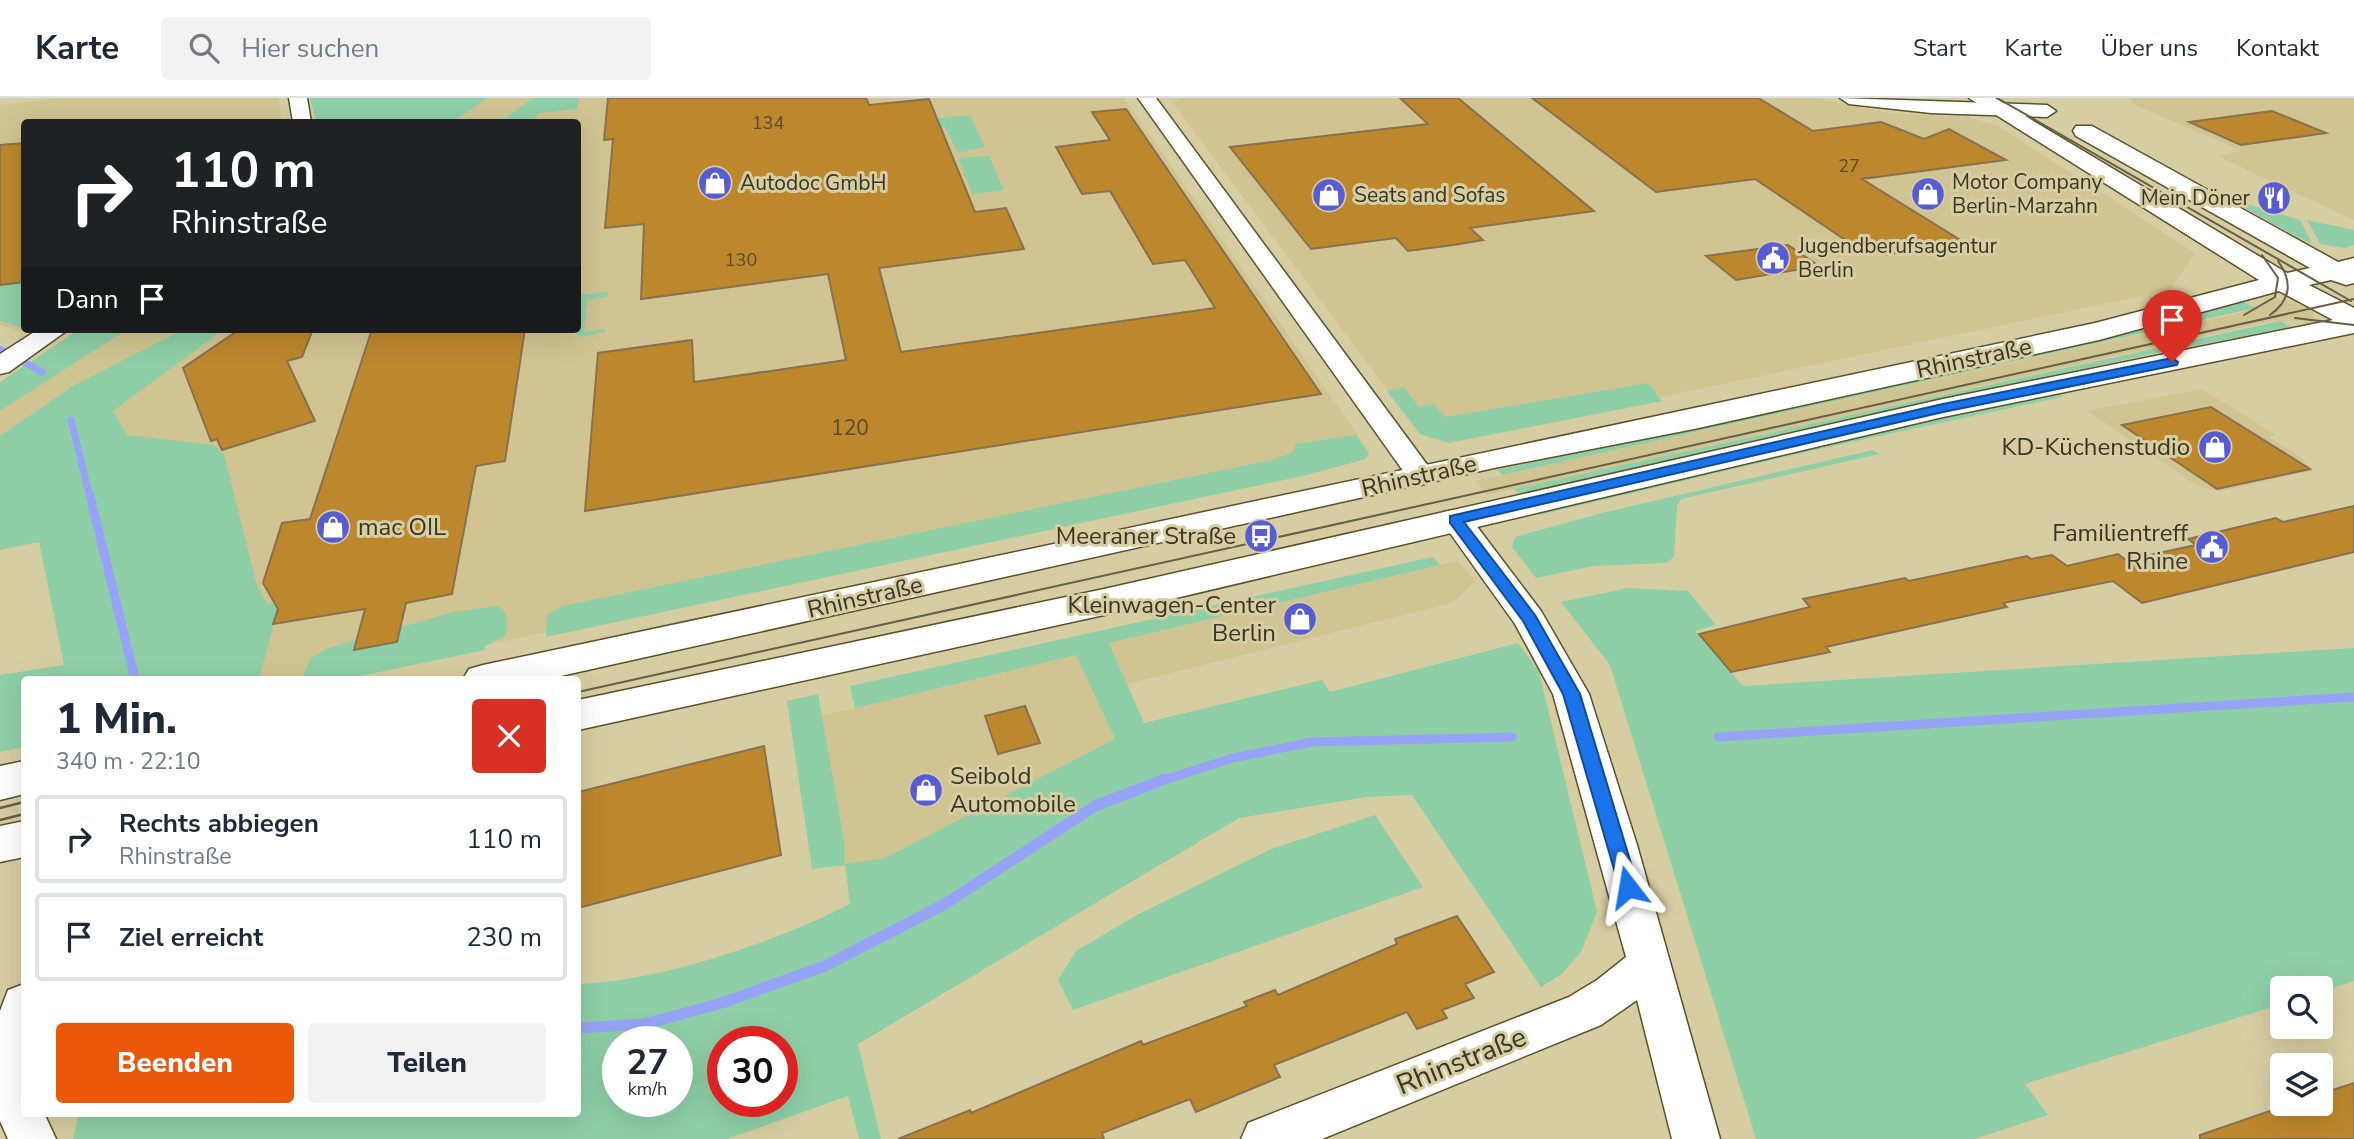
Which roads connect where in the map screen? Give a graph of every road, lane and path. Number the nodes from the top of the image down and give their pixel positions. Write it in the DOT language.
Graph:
graph roads {
  1 [pos="298,98"];
  2 [pos="1147,98"];
  3 [pos="1849,98"];
  4 [pos="2001,102"];
  5 [pos="302,119"];
  6 [pos="2347,273"];
  7 [pos="2284,282"];
  8 [pos="2354,321"];
  9 [pos="50,333"];
  10 [pos="0,366"];
  11 [pos="1421,476"];
  12 [pos="1455,519"];
  13 [pos="497,676"];
  14 [pos="581,715"];
  15 [pos="21,779"];
  16 [pos="0,783"];
  17 [pos="21,840"];
  18 [pos="0,844"];
  19 [pos="1647,965"];
  20 [pos="21,1015"];
  21 [pos="2,1085"];
  22 [pos="32,1139"];
  23 [pos="1265,1139"];
  24 [pos="1696,1139"];
  1 -- 5 [label="street"];
  2 -- 11 [label="street"];
  3 -- 4 [label="street"];
  4 -- 6 [label="main road"];
  4 -- 7 [label="main road"];
  6 -- 7 [label="main road, Rhinstraße"];
  7 -- 8 [label="main road"];
  7 -- 11 [label="main road, Rhinstraße"];
  8 -- 12 [label="main road, Rhinstraße"];
  9 -- 10 [label="street"];
  11 -- 12 [label="main road"];
  11 -- 13 [label="main road, Rhinstraße"];
  12 -- 14 [label="main road, Rhinstraße"];
  12 -- 19 [label="street, Rhinstraße"];
  15 -- 16 [label="main road"];
  17 -- 18 [label="main road"];
  19 -- 23 [label="street, Rhinstraße"];
  19 -- 24 [label="street, Rhinstraße"];
  20 -- 21 [label="street"];
  21 -- 22 [label="street"];
}
